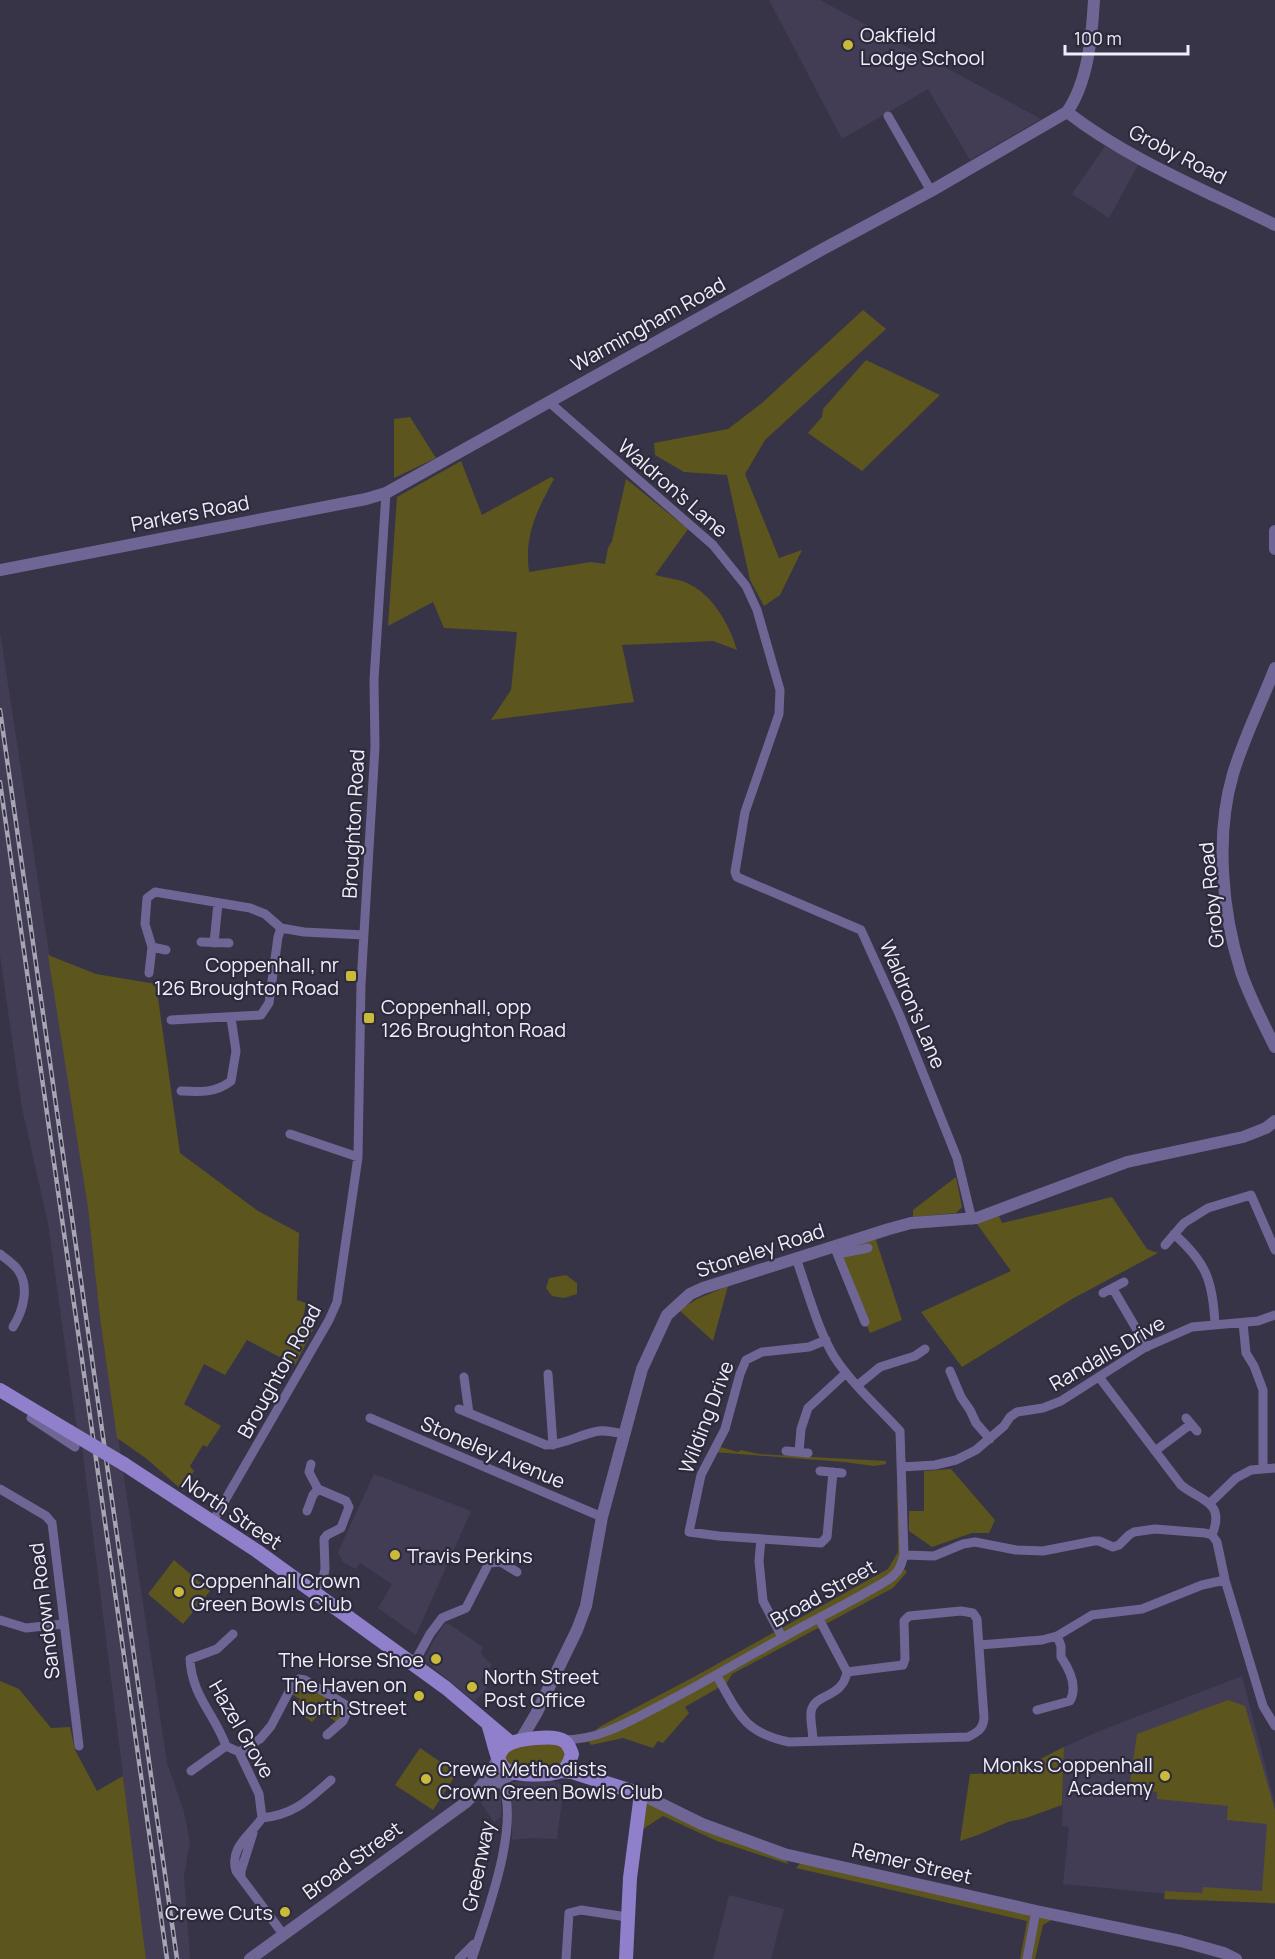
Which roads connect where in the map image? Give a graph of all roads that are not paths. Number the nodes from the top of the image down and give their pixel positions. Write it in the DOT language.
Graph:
graph roads {
  1 [pos="1094,0"];
  2 [pos="1067,112"];
  3 [pos="888,116"];
  4 [pos="931,191"];
  5 [pos="1275,225"];
  6 [pos="549,402"];
  7 [pos="386,493"];
  8 [pos="1275,531"];
  9 [pos="1275,549"];
  10 [pos="0,570"];
  11 [pos="1275,668"];
  12 [pos="218,903"];
  13 [pos="281,928"];
  14 [pos="364,935"];
  15 [pos="201,942"];
  16 [pos="214,943"];
  17 [pos="229,943"];
  18 [pos="152,947"];
  19 [pos="166,950"];
  20 [pos="149,973"];
  21 [pos="231,1018"];
  22 [pos="171,1020"];
  23 [pos="1275,1047"];
  24 [pos="181,1091"];
  25 [pos="1275,1121"];
  26 [pos="290,1134"];
  27 [pos="358,1156"];
  28 [pos="972,1220"];
  29 [pos="1174,1234"];
  30 [pos="1165,1245"];
  31 [pos="868,1248"];
  32 [pos="836,1250"];
  33 [pos="1275,1253"];
  34 [pos="0,1254"];
  35 [pos="796,1258"];
  36 [pos="1124,1282"];
  37 [pos="1113,1289"];
  38 [pos="1103,1293"];
  39 [pos="1275,1315"];
  40 [pos="865,1322"];
  41 [pos="1243,1323"];
  42 [pos="1215,1325"];
  43 [pos="13,1327"];
  44 [pos="826,1340"];
  45 [pos="1147,1347"];
  46 [pos="925,1349"];
  47 [pos="846,1373"];
  48 [pos="962,1373"];
  49 [pos="548,1374"];
  50 [pos="464,1377"];
  51 [pos="1099,1377"];
  52 [pos="858,1385"];
  53 [pos="0,1390"];
  54 [pos="1263,1396"];
  55 [pos="1275,1396"];
  56 [pos="459,1409"];
  57 [pos="35,1411"];
  58 [pos="469,1413"];
  59 [pos="370,1418"];
  60 [pos="1192,1425"];
  61 [pos="623,1434"];
  62 [pos="990,1439"];
  63 [pos="553,1445"];
  64 [pos="75,1447"];
  65 [pos="786,1451"];
  66 [pos="1155,1451"];
  67 [pos="311,1464"];
  68 [pos="901,1467"];
  69 [pos="1275,1468"];
  70 [pos="1263,1469"];
  71 [pos="820,1471"];
  72 [pos="0,1489"];
  73 [pos="318,1489"];
  74 [pos="1210,1503"];
  75 [pos="307,1511"];
  76 [pos="602,1518"];
  77 [pos="213,1521"];
  78 [pos="1212,1535"];
  79 [pos="761,1539"];
  80 [pos="904,1555"];
  81 [pos="479,1557"];
  82 [pos="489,1563"];
  83 [pos="517,1572"];
  84 [pos="1225,1580"];
  85 [pos="312,1593"];
  86 [pos="819,1619"];
  87 [pos="0,1620"];
  88 [pos="63,1624"];
  89 [pos="216,1632"];
  90 [pos="1057,1636"];
  91 [pos="782,1637"];
  92 [pos="979,1645"];
  93 [pos="413,1665"];
  94 [pos="847,1672"];
  95 [pos="717,1676"];
  96 [pos="1037,1710"];
  97 [pos="536,1714"];
  98 [pos="1274,1720"];
  99 [pos="488,1725"];
  100 [pos="327,1735"];
  101 [pos="548,1737"];
  102 [pos="586,1738"];
  103 [pos="563,1740"];
  104 [pos="813,1741"];
  105 [pos="516,1742"];
  106 [pos="79,1746"];
  107 [pos="226,1746"];
  108 [pos="239,1752"];
  109 [pos="572,1755"];
  110 [pos="498,1757"];
  111 [pos="191,1771"];
  112 [pos="561,1771"];
  113 [pos="507,1776"];
  114 [pos="588,1778"];
  115 [pos="331,1780"];
  116 [pos="477,1792"];
  117 [pos="641,1794"];
  118 [pos="262,1818"];
  119 [pos="1036,1911"];
  120 [pos="627,1917"];
  121 [pos="283,1934"];
  122 [pos="479,1937"];
  123 [pos="250,1959"];
  124 [pos="459,1959"];
  125 [pos="472,1959"];
  126 [pos="566,1959"];
  127 [pos="626,1959"];
  128 [pos="1027,1959"];
  129 [pos="1236,1959"];
  1 -- 2 [label="street"];
  2 -- 4 [label="street, Warmingham Road"];
  2 -- 5 [label="street, Groby Road"];
  3 -- 4 [label="street"];
  4 -- 6 [label="street, Warmingham Road"];
  6 -- 7 [label="street, Warmingham Road"];
  6 -- 28 [label="street, Waldron's Lane"];
  7 -- 10 [label="street, Parkers Road"];
  7 -- 14 [label="street, Broughton Road"];
  8 -- 9 [label="street"];
  11 -- 23 [label="street, Groby Road"];
  12 -- 13 [label="street"];
  12 -- 16 [label="street"];
  12 -- 18 [label="street"];
  13 -- 14 [label="street"];
  13 -- 21 [label="street"];
  14 -- 27 [label="street, Broughton Road"];
  15 -- 16 [label="street"];
  16 -- 17 [label="street"];
  18 -- 19 [label="street"];
  18 -- 20 [label="street"];
  21 -- 22 [label="street"];
  21 -- 24 [label="street"];
  25 -- 28 [label="street, Stoneley Road"];
  26 -- 27 [label="street"];
  27 -- 77 [label="street, Broughton Road"];
  28 -- 32 [label="street, Stoneley Road"];
  29 -- 30 [label="street"];
  29 -- 33 [label="street"];
  29 -- 42 [label="street"];
  31 -- 32 [label="street"];
  32 -- 35 [label="street, Stoneley Road"];
  32 -- 40 [label="street"];
  34 -- 43 [label="street"];
  35 -- 44 [label="street"];
  35 -- 61 [label="street, Stoneley Road"];
  36 -- 37 [label="street"];
  37 -- 38 [label="street"];
  37 -- 45 [label="street"];
  39 -- 41 [label="street, Randalls Drive"];
  41 -- 42 [label="street, Randalls Drive"];
  41 -- 54 [label="street"];
  42 -- 45 [label="street, Randalls Drive"];
  44 -- 47 [label="street"];
  44 -- 79 [label="street, Wilding Drive"];
  45 -- 51 [label="street, Randalls Drive"];
  46 -- 52 [label="street"];
  47 -- 52 [label="street"];
  47 -- 65 [label="street"];
  48 -- 62 [label="street"];
  49 -- 63 [label="street"];
  50 -- 58 [label="street"];
  51 -- 62 [label="street, Randalls Drive"];
  51 -- 66 [label="street"];
  52 -- 68 [label="street"];
  53 -- 57 [label="main road, North Street"];
  54 -- 55 [label="street"];
  54 -- 70 [label="street"];
  56 -- 58 [label="street"];
  57 -- 64 [label="street"];
  57 -- 77 [label="main road, North Street, bridge"];
  58 -- 63 [label="street"];
  59 -- 76 [label="street, Stoneley Avenue"];
  60 -- 66 [label="street"];
  61 -- 63 [label="street"];
  61 -- 76 [label="street, Stoneley Road"];
  62 -- 68 [label="street, Randalls Drive"];
  66 -- 74 [label="street"];
  67 -- 73 [label="street"];
  68 -- 80 [label="street"];
  69 -- 70 [label="street"];
  70 -- 74 [label="street"];
  71 -- 79 [label="street"];
  72 -- 88 [label="street, Sandown Road"];
  73 -- 75 [label="street"];
  73 -- 85 [label="street"];
  74 -- 78 [label="street"];
  76 -- 97 [label="street, Stoneley Road"];
  77 -- 85 [label="main road, North Street"];
  78 -- 80 [label="street"];
  78 -- 84 [label="street"];
  79 -- 91 [label="street"];
  80 -- 86 [label="street, Broad Street"];
  81 -- 82 [label="street"];
  82 -- 83 [label="street"];
  82 -- 93 [label="street"];
  84 -- 90 [label="street"];
  84 -- 98 [label="street"];
  85 -- 93 [label="main road, North Street"];
  86 -- 91 [label="street, Broad Street"];
  86 -- 94 [label="street"];
  87 -- 88 [label="street"];
  88 -- 106 [label="street, Sandown Road"];
  89 -- 107 [label="street, Hazel Grove"];
  90 -- 92 [label="street"];
  90 -- 96 [label="street"];
  91 -- 95 [label="street, Broad Street"];
  92 -- 94 [label="street"];
  92 -- 104 [label="street"];
  93 -- 99 [label="main road, North Street"];
  94 -- 104 [label="street"];
  95 -- 102 [label="street, Broad Street"];
  95 -- 104 [label="street"];
  97 -- 101 [label="street"];
  97 -- 105 [label="street, Stoneley Road"];
  99 -- 105 [label="main road, North Street"];
  99 -- 110 [label="main road"];
  100 -- 108 [label="street"];
  101 -- 103 [label="main road"];
  101 -- 105 [label="main road"];
  102 -- 103 [label="street, Broad Street"];
  102 -- 109 [label="street"];
  103 -- 109 [label="main road"];
  105 -- 110 [label="main road"];
  107 -- 108 [label="street, Hazel Grove"];
  107 -- 111 [label="street"];
  108 -- 118 [label="street, Hazel Grove"];
  109 -- 112 [label="main road"];
  109 -- 114 [label="main road"];
  110 -- 113 [label="main road"];
  110 -- 116 [label="street, Broad Street"];
  112 -- 113 [label="main road, Remer Street"];
  112 -- 114 [label="main road, Remer Street"];
  113 -- 116 [label="street, Broad Street"];
  113 -- 122 [label="street, Greenway"];
  114 -- 117 [label="main road, Remer Street"];
  115 -- 118 [label="street"];
  116 -- 121 [label="street, Broad Street"];
  117 -- 119 [label="street, Remer Street"];
  117 -- 120 [label="main road"];
  118 -- 121 [label="street"];
  119 -- 128 [label="street"];
  119 -- 129 [label="street, Remer Street"];
  120 -- 126 [label="street"];
  120 -- 127 [label="main road"];
  121 -- 123 [label="street, Broad Street"];
  122 -- 124 [label="street"];
  122 -- 125 [label="street, Greenway"];
}
